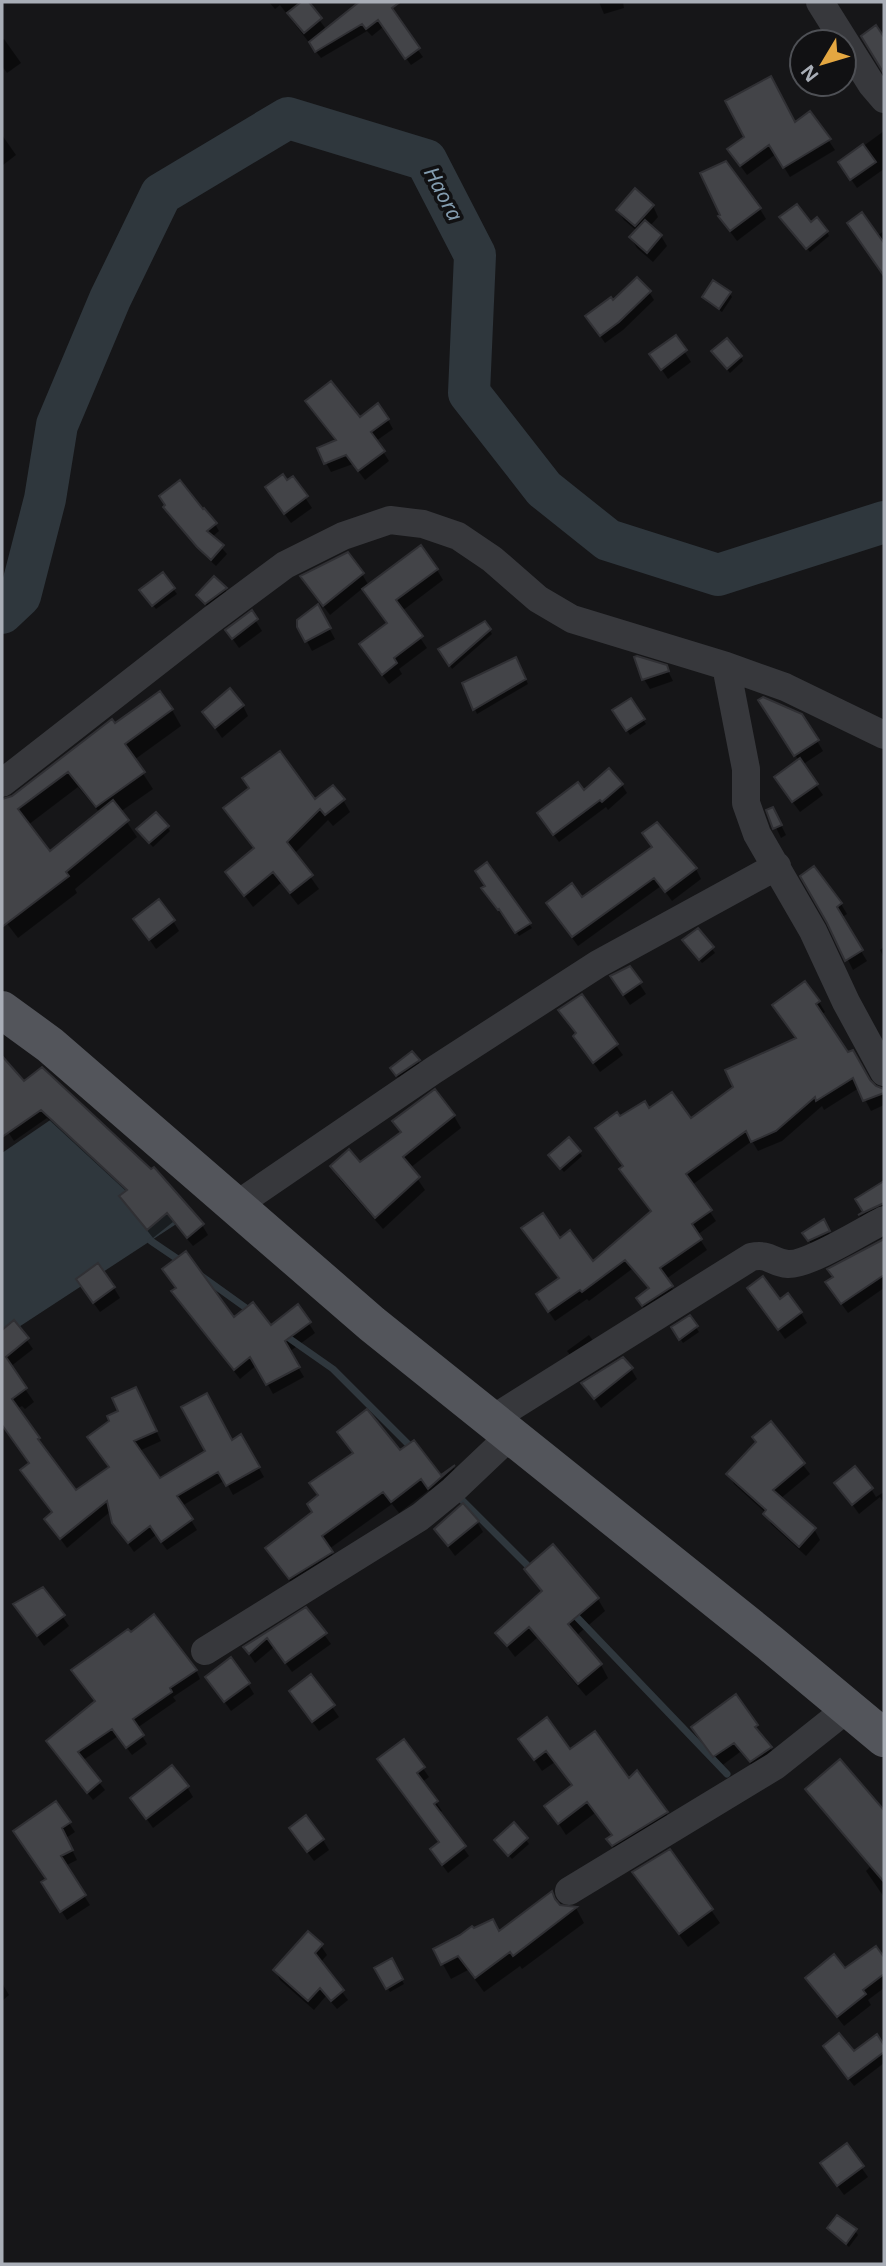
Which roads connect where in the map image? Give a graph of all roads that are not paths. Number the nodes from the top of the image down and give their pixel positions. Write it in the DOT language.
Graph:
graph roads {
  1 [pos="820,2"];
  2 [pos="884,99"];
  3 [pos="726,666"];
  4 [pos="884,735"];
  5 [pos="2,783"];
  6 [pos="777,866"];
  7 [pos="2,1010"];
  8 [pos="884,1072"];
  9 [pos="235,1206"];
  10 [pos="884,1220"];
  11 [pos="501,1427"];
  12 [pos="205,1651"];
  13 [pos="848,1708"];
  14 [pos="884,1738"];
  15 [pos="569,1891"];
  1 -- 2 [label="street"];
  3 -- 4 [label="street"];
  3 -- 5 [label="street"];
  3 -- 6 [label="street"];
  6 -- 8 [label="street"];
  6 -- 9 [label="street"];
  7 -- 9 [label="main road"];
  9 -- 11 [label="main road"];
  10 -- 11 [label="street"];
  11 -- 12 [label="street"];
  11 -- 13 [label="main road"];
  13 -- 14 [label="main road"];
  13 -- 15 [label="street"];
}
